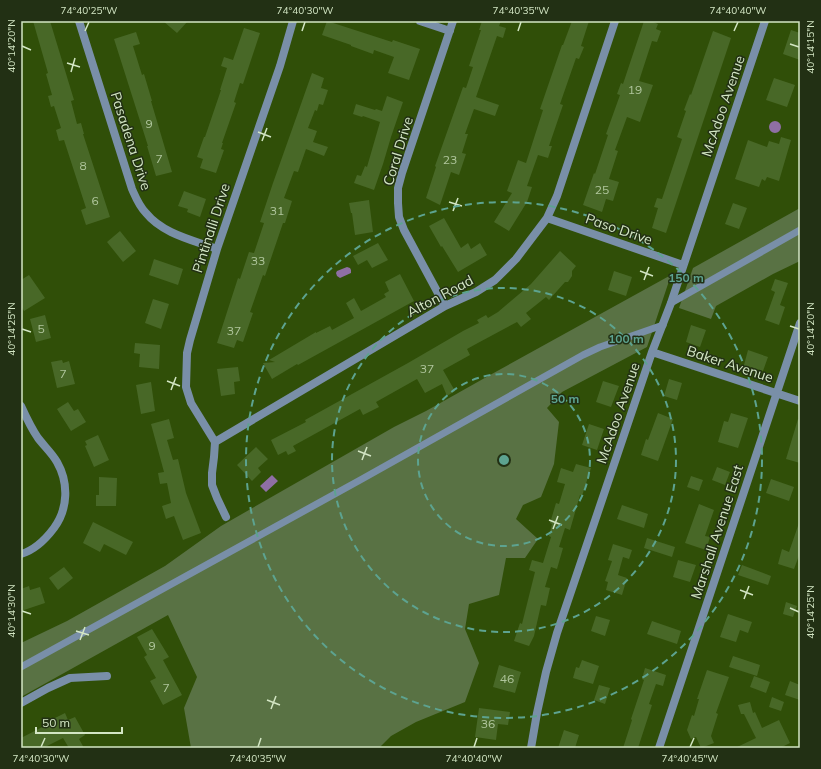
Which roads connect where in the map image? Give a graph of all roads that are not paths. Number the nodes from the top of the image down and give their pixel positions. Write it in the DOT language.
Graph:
graph roads {
  1 [pos="79,21"];
  2 [pos="294,21"];
  3 [pos="420,21"];
  4 [pos="454,21"];
  5 [pos="615,21"];
  6 [pos="765,21"];
  7 [pos="450,32"];
  8 [pos="547,218"];
  9 [pos="800,230"];
  10 [pos="217,249"];
  11 [pos="684,265"];
  12 [pos="671,303"];
  13 [pos="445,306"];
  14 [pos="800,323"];
  15 [pos="663,325"];
  16 [pos="652,352"];
  17 [pos="777,394"];
  18 [pos="800,401"];
  19 [pos="21,406"];
  20 [pos="215,442"];
  21 [pos="226,517"];
  22 [pos="21,554"];
  23 [pos="21,667"];
  24 [pos="107,676"];
  25 [pos="21,703"];
  26 [pos="532,748"];
  27 [pos="659,748"];
  1 -- 10 [label="street, Pasadena Drive"];
  2 -- 10 [label="street, Pintinalli Drive"];
  3 -- 7 [label="street"];
  4 -- 7 [label="street, Coral Drive"];
  5 -- 8 [label="street, Alton Road"];
  6 -- 11 [label="street, McAdoo Avenue"];
  7 -- 13 [label="street, Coral Drive"];
  8 -- 11 [label="street, Paso Drive"];
  8 -- 13 [label="street, Alton Road"];
  9 -- 12 [label="lane"];
  10 -- 20 [label="street, Pintinalli Drive"];
  11 -- 12 [label="street, McAdoo Avenue"];
  12 -- 15 [label="street, McAdoo Avenue"];
  13 -- 20 [label="street, Alton Road"];
  14 -- 17 [label="street, Marshall Avenue East"];
  15 -- 16 [label="street, McAdoo Avenue"];
  15 -- 23 [label="lane"];
  16 -- 17 [label="street, Baker Avenue"];
  16 -- 26 [label="street, McAdoo Avenue"];
  17 -- 18 [label="street, Baker Avenue"];
  17 -- 27 [label="street, Marshall Avenue East"];
  19 -- 22 [label="street"];
  20 -- 21 [label="street"];
  24 -- 25 [label="street"];
}
